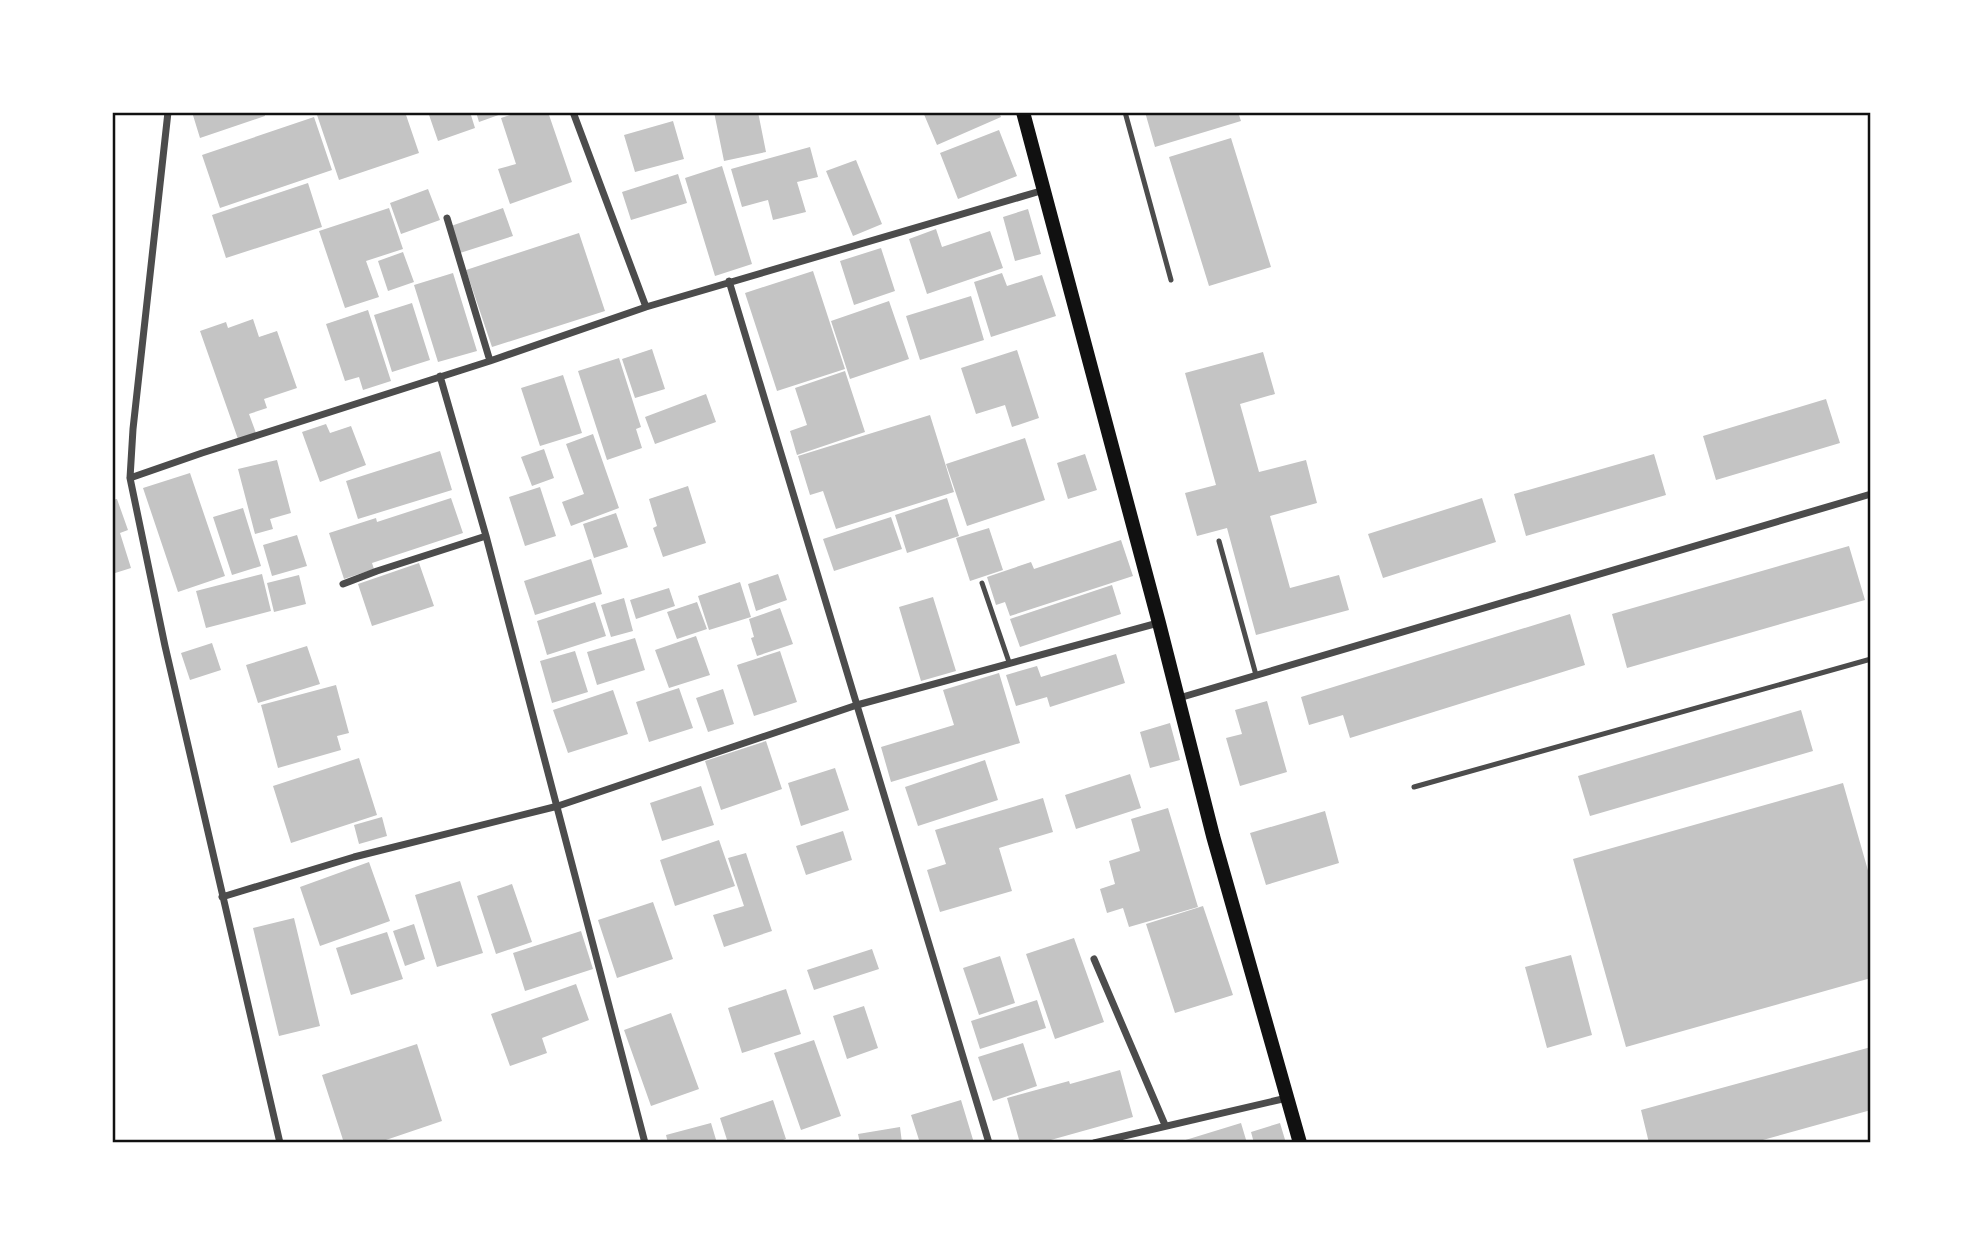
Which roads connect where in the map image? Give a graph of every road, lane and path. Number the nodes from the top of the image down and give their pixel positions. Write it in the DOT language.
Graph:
graph roads {
  1 [pos="168,112"];
  2 [pos="573,112"];
  3 [pos="1023,112"];
  4 [pos="1125,112"];
  5 [pos="1045,190"];
  6 [pos="447,218"];
  7 [pos="1171,280"];
  8 [pos="729,281"];
  9 [pos="646,307"];
  10 [pos="490,361"];
  11 [pos="440,376"];
  12 [pos="130,478"];
  13 [pos="1871,494"];
  14 [pos="486,536"];
  15 [pos="1219,541"];
  16 [pos="982,583"];
  17 [pos="343,584"];
  18 [pos="1159,623"];
  19 [pos="1871,659"];
  20 [pos="1009,662"];
  21 [pos="1256,675"];
  22 [pos="1179,698"];
  23 [pos="857,705"];
  24 [pos="1414,787"];
  25 [pos="558,806"];
  26 [pos="222,897"];
  27 [pos="1094,959"];
  28 [pos="1287,1098"];
  29 [pos="1165,1125"];
  30 [pos="280,1143"];
  31 [pos="645,1143"];
  32 [pos="989,1143"];
  33 [pos="1094,1143"];
  34 [pos="1300,1143"];
  1 -- 12 [label="street"];
  2 -- 9 [label="street"];
  3 -- 5 [label="main road"];
  4 -- 7 [label="lane"];
  5 -- 8 [label="street"];
  5 -- 18 [label="main road"];
  6 -- 10 [label="street"];
  8 -- 9 [label="street"];
  8 -- 23 [label="street"];
  9 -- 10 [label="street"];
  10 -- 11 [label="street"];
  11 -- 12 [label="street"];
  11 -- 14 [label="street"];
  12 -- 26 [label="street"];
  13 -- 21 [label="street"];
  14 -- 17 [label="street"];
  14 -- 25 [label="street"];
  15 -- 21 [label="lane"];
  16 -- 20 [label="lane"];
  18 -- 20 [label="street"];
  18 -- 22 [label="main road"];
  19 -- 24 [label="lane"];
  20 -- 23 [label="street"];
  21 -- 22 [label="street"];
  22 -- 28 [label="main road"];
  23 -- 25 [label="street"];
  23 -- 32 [label="street"];
  25 -- 26 [label="street"];
  25 -- 31 [label="street"];
  26 -- 30 [label="street"];
  27 -- 29 [label="street"];
  28 -- 29 [label="street"];
  28 -- 34 [label="main road"];
  29 -- 33 [label="street"];
}
